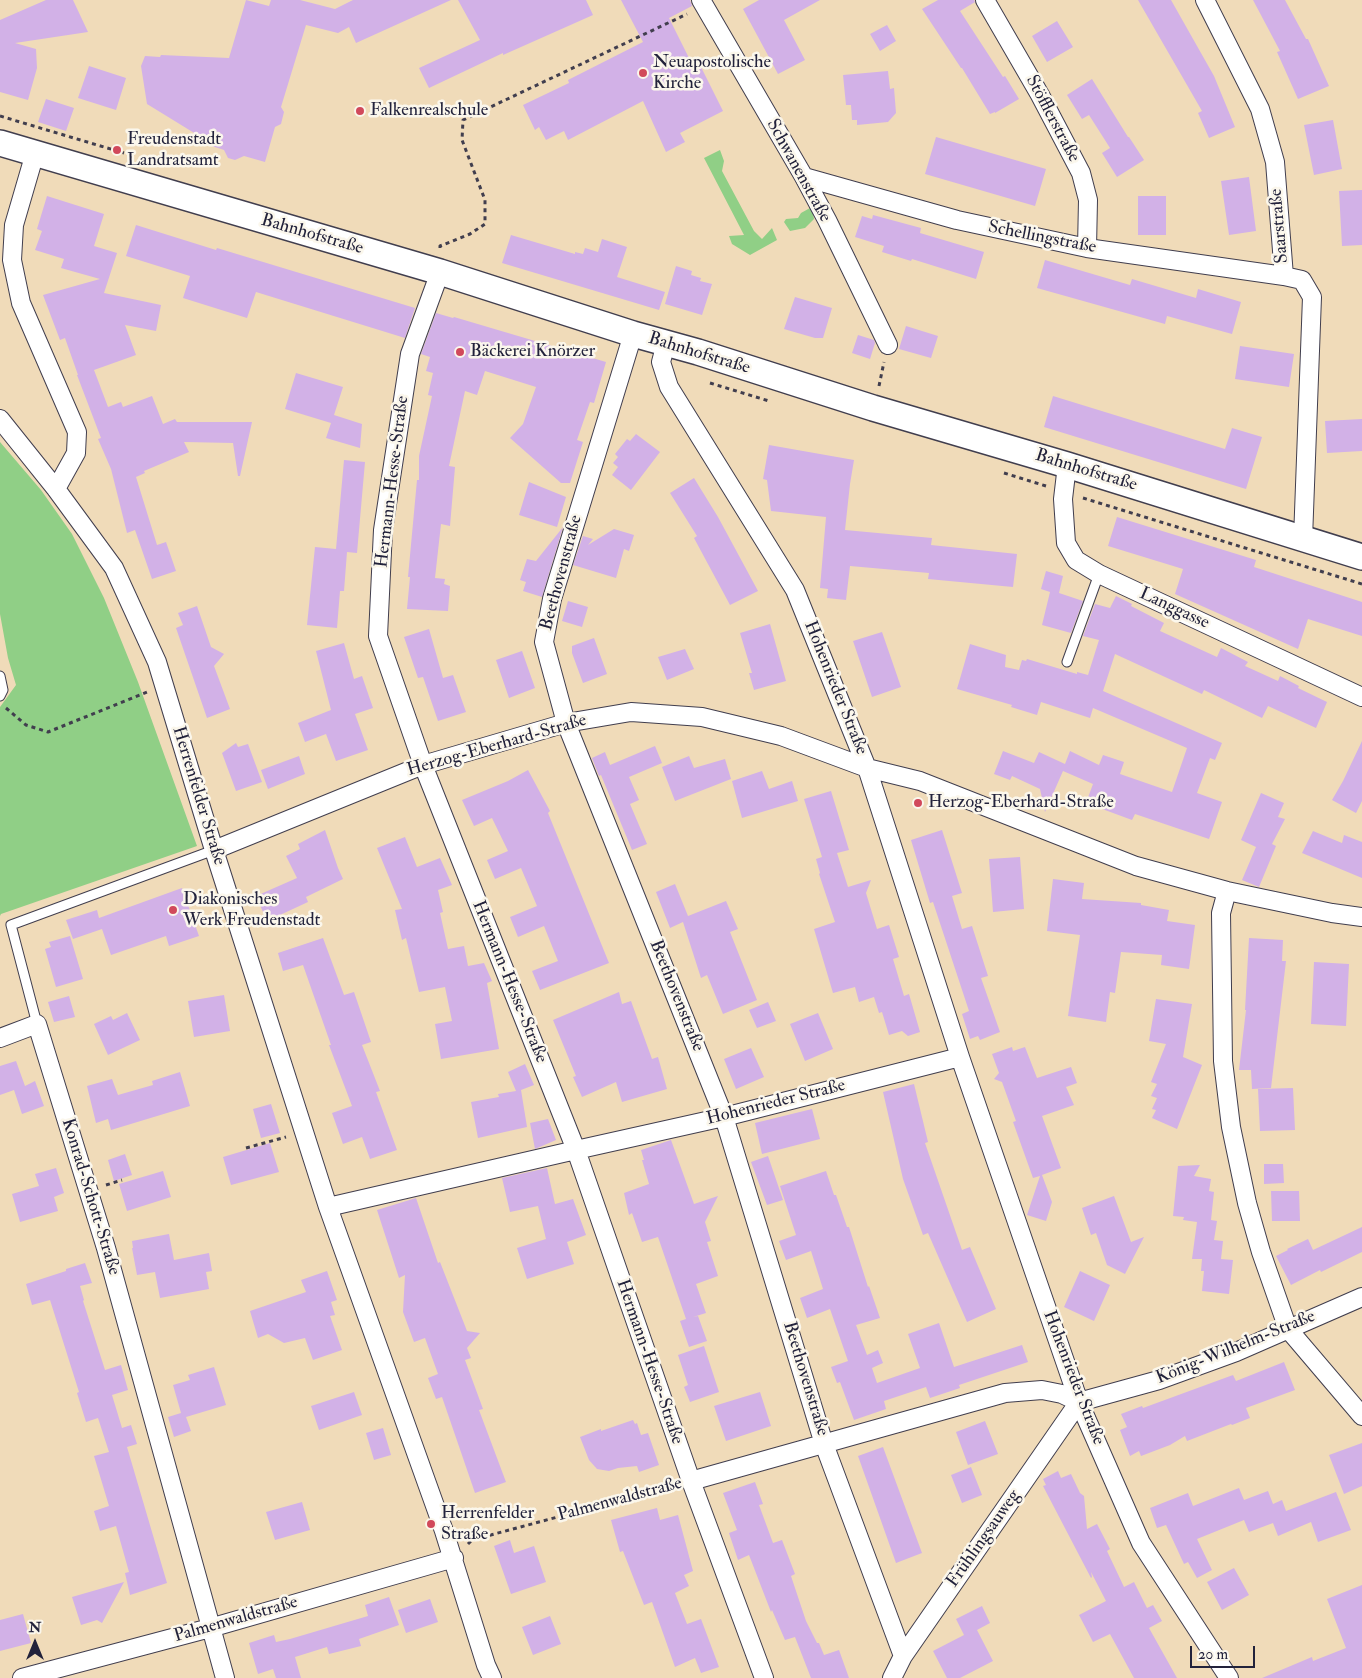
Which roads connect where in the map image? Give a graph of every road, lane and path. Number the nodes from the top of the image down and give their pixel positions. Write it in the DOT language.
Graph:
graph roads {
  1 [pos="985,0"];
  2 [pos="1205,0"];
  3 [pos="702,3"];
  4 [pos="0,143"];
  5 [pos="35,153"];
  6 [pos="804,177"];
  7 [pos="1087,248"];
  8 [pos="436,271"];
  9 [pos="1284,276"];
  10 [pos="633,334"];
  11 [pos="666,344"];
  12 [pos="888,345"];
  13 [pos="874,408"];
  14 [pos="0,419"];
  15 [pos="1068,465"];
  16 [pos="56,489"];
  17 [pos="1303,539"];
  18 [pos="1362,557"];
  19 [pos="1099,574"];
  20 [pos="1067,662"];
  21 [pos="0,676"];
  22 [pos="164,685"];
  23 [pos="0,696"];
  24 [pos="1362,697"];
  25 [pos="0,702"];
  26 [pos="566,723"];
  27 [pos="422,765"];
  28 [pos="867,768"];
  29 [pos="214,850"];
  30 [pos="1227,891"];
  31 [pos="1362,917"];
  32 [pos="37,1024"];
  33 [pos="0,1038"];
  34 [pos="960,1057"];
  35 [pos="724,1117"];
  36 [pos="304,1132"];
  37 [pos="246,1148"];
  38 [pos="576,1150"];
  39 [pos="328,1207"];
  40 [pos="1362,1297"];
  41 [pos="1288,1329"];
  42 [pos="1079,1402"];
  43 [pos="1362,1416"];
  44 [pos="824,1444"];
  45 [pos="691,1481"];
  46 [pos="454,1558"];
  47 [pos="210,1628"];
  48 [pos="903,1656"];
  49 [pos="22,1678"];
  50 [pos="226,1678"];
  51 [pos="492,1678"];
  52 [pos="764,1678"];
  53 [pos="892,1678"];
  54 [pos="1229,1678"];
  1 -- 7 [label="street, Stöfflerstraße"];
  2 -- 9 [label="street, Saarstraße"];
  3 -- 6 [label="street, Schwanenstraße"];
  3 -- 8 [label="path"];
  4 -- 5 [label="street, Bahnhofstraße"];
  5 -- 8 [label="street, Bahnhofstraße"];
  5 -- 16 [label="street"];
  6 -- 7 [label="street, Schellingstraße"];
  6 -- 12 [label="street, Schwanenstraße"];
  7 -- 9 [label="street, Schellingstraße"];
  8 -- 10 [label="street, Bahnhofstraße"];
  8 -- 27 [label="street, Hermann-Hesse-Straße"];
  9 -- 17 [label="street, Saarstraße"];
  10 -- 11 [label="street, Bahnhofstraße"];
  10 -- 26 [label="street, Beethovenstraße"];
  11 -- 13 [label="street, Bahnhofstraße"];
  11 -- 28 [label="street, Hohenrieder Straße"];
  12 -- 13 [label="path"];
  13 -- 15 [label="street, Bahnhofstraße"];
  14 -- 16 [label="street, Herrenfelder Straße"];
  15 -- 17 [label="street, Bahnhofstraße"];
  15 -- 19 [label="street, Langgasse"];
  16 -- 22 [label="street, Herrenfelder Straße"];
  17 -- 18 [label="street, Bahnhofstraße"];
  19 -- 20 [label="lane"];
  19 -- 24 [label="street, Langgasse"];
  21 -- 23 [label="lane"];
  22 -- 25 [label="path"];
  22 -- 29 [label="street, Herrenfelder Straße"];
  26 -- 27 [label="street, Herzog-Eberhard-Straße"];
  26 -- 28 [label="street, Herzog-Eberhard-Straße"];
  26 -- 35 [label="street, Beethovenstraße"];
  27 -- 29 [label="street, Herzog-Eberhard-Straße"];
  27 -- 38 [label="street, Hermann-Hesse-Straße"];
  28 -- 30 [label="street, Herzog-Eberhard-Straße"];
  28 -- 34 [label="street, Hohenrieder Straße"];
  29 -- 32 [label="lane, Konrad-Schott-Straße"];
  29 -- 36 [label="street, Herrenfelder Straße"];
  30 -- 31 [label="street, Herzog-Eberhard-Straße"];
  30 -- 41 [label="street"];
  32 -- 33 [label="street"];
  32 -- 47 [label="street, Konrad-Schott-Straße"];
  34 -- 35 [label="street, Hohenrieder Straße"];
  34 -- 42 [label="street, Hohenrieder Straße"];
  35 -- 38 [label="street, Hohenrieder Straße"];
  35 -- 44 [label="street, Beethovenstraße"];
  36 -- 37 [label="path"];
  36 -- 39 [label="street, Herrenfelder Straße"];
  38 -- 39 [label="street"];
  38 -- 45 [label="street, Hermann-Hesse-Straße"];
  39 -- 46 [label="street, Herrenfelder Straße"];
  40 -- 41 [label="street, König-Wilhelm-Straße"];
  41 -- 42 [label="street, König-Wilhelm-Straße"];
  41 -- 43 [label="street"];
  42 -- 44 [label="street, Palmenwaldstraße"];
  42 -- 48 [label="street, Frühlingsauweg"];
  42 -- 54 [label="street, Hohenrieder Straße"];
  44 -- 45 [label="street, Palmenwaldstraße"];
  44 -- 48 [label="street, Beethovenstraße"];
  45 -- 46 [label="path, Palmenwaldstraße"];
  45 -- 52 [label="street, Hermann-Hesse-Straße"];
  46 -- 47 [label="street, Palmenwaldstraße"];
  46 -- 51 [label="street, Herrenfelder Straße"];
  47 -- 49 [label="street, Palmenwaldstraße"];
  47 -- 50 [label="street, Konrad-Schott-Straße"];
  48 -- 53 [label="street, Frühlingsauweg"];
}
